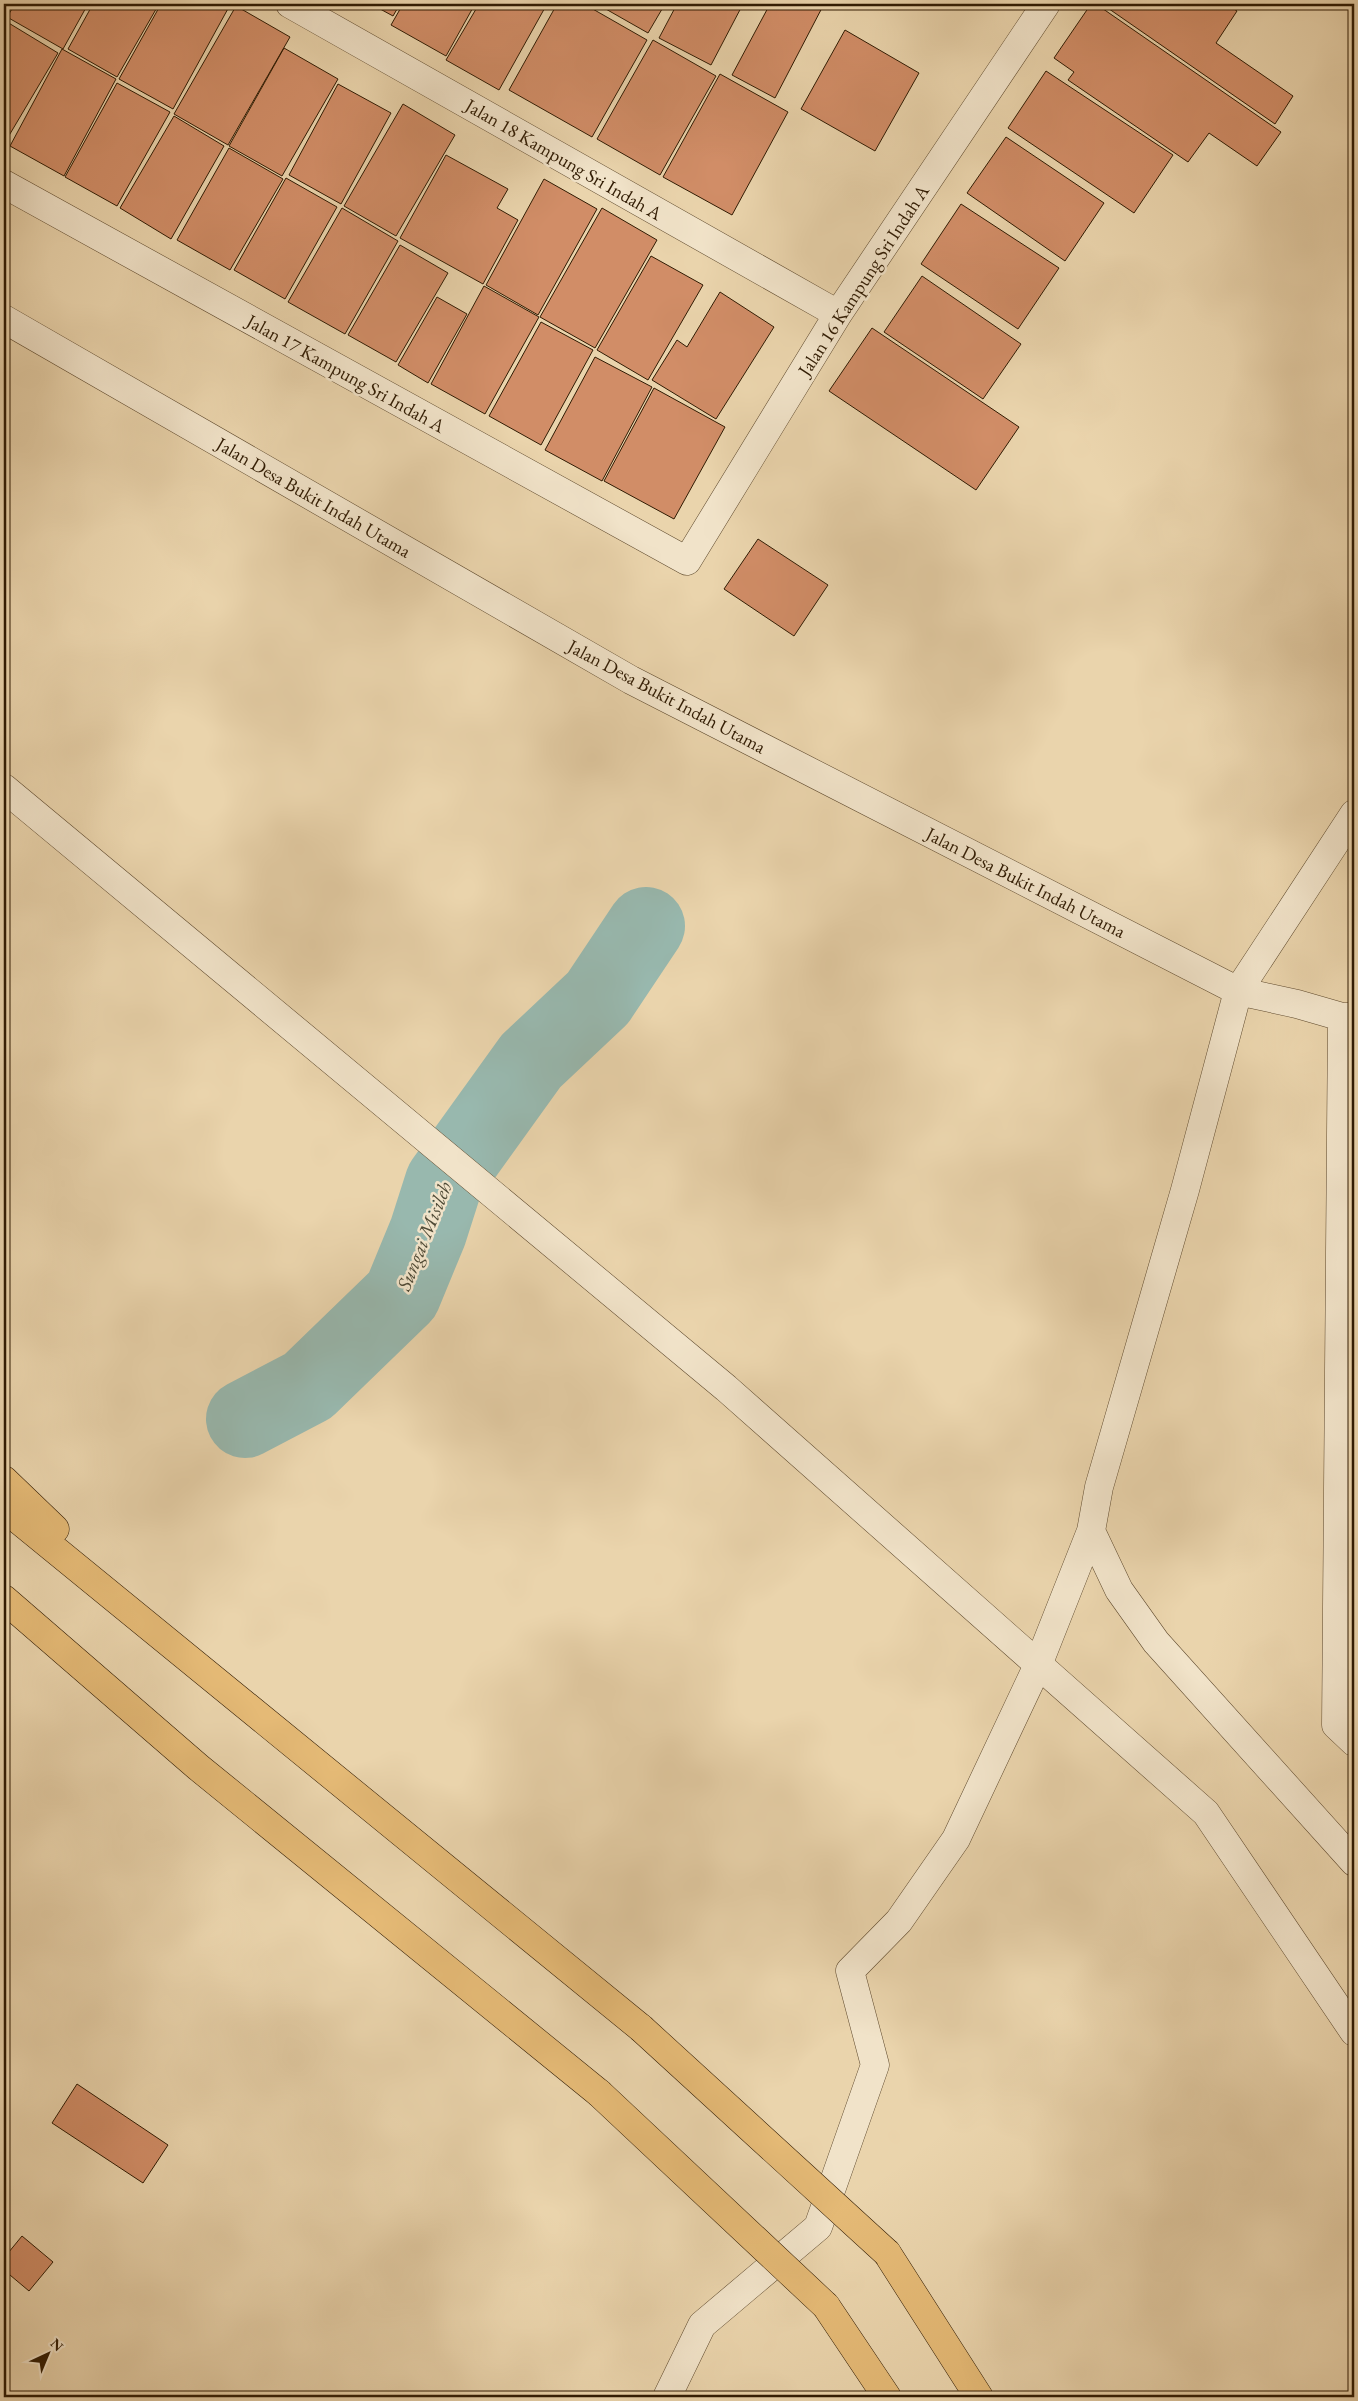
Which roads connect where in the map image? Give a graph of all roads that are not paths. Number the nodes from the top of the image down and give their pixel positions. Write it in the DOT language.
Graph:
graph roads {
  1 [pos="290,4"];
  2 [pos="1046,4"];
  3 [pos="4,184"];
  4 [pos="838,314"];
  5 [pos="4,319"];
  6 [pos="687,561"];
  7 [pos="4,788"];
  8 [pos="1354,814"];
  9 [pos="1238,991"];
  10 [pos="1348,1017"];
  11 [pos="4,1480"];
  12 [pos="4,1508"];
  13 [pos="1346,1511"];
  14 [pos="1091,1531"];
  15 [pos="4,1599"];
  16 [pos="4,1622"];
  17 [pos="1038,1665"];
  18 [pos="209,1675"];
  19 [pos="1354,1742"];
  20 [pos="198,1767"];
  21 [pos="1354,1862"];
  22 [pos="1354,2032"];
  23 [pos="667,2397"];
  24 [pos="887,2397"];
  25 [pos="979,2397"];
  1 -- 4 [label="street, Jalan 18 Kampung Sri Indah A"];
  2 -- 4 [label="street, Jalan 16 Kampung Sri Indah A"];
  3 -- 6 [label="street, Jalan 17 Kampung Sri Indah A"];
  4 -- 6 [label="street, Jalan 16 Kampung Sri Indah A"];
  5 -- 9 [label="street, Jalan Desa Bukit Indah Utama"];
  7 -- 17 [label="street"];
  8 -- 9 [label="street"];
  9 -- 10 [label="street, Jalan Desa Bukit Indah Utama"];
  9 -- 14 [label="street"];
  10 -- 13 [label="street"];
  11 -- 18 [label="highway"];
  12 -- 18 [label="highway"];
  13 -- 19 [label="street"];
  14 -- 17 [label="street"];
  14 -- 21 [label="street"];
  15 -- 20 [label="highway"];
  16 -- 20 [label="highway"];
  17 -- 22 [label="street"];
  17 -- 23 [label="street"];
  18 -- 25 [label="highway, bridge"];
  20 -- 24 [label="highway, bridge"];
}
